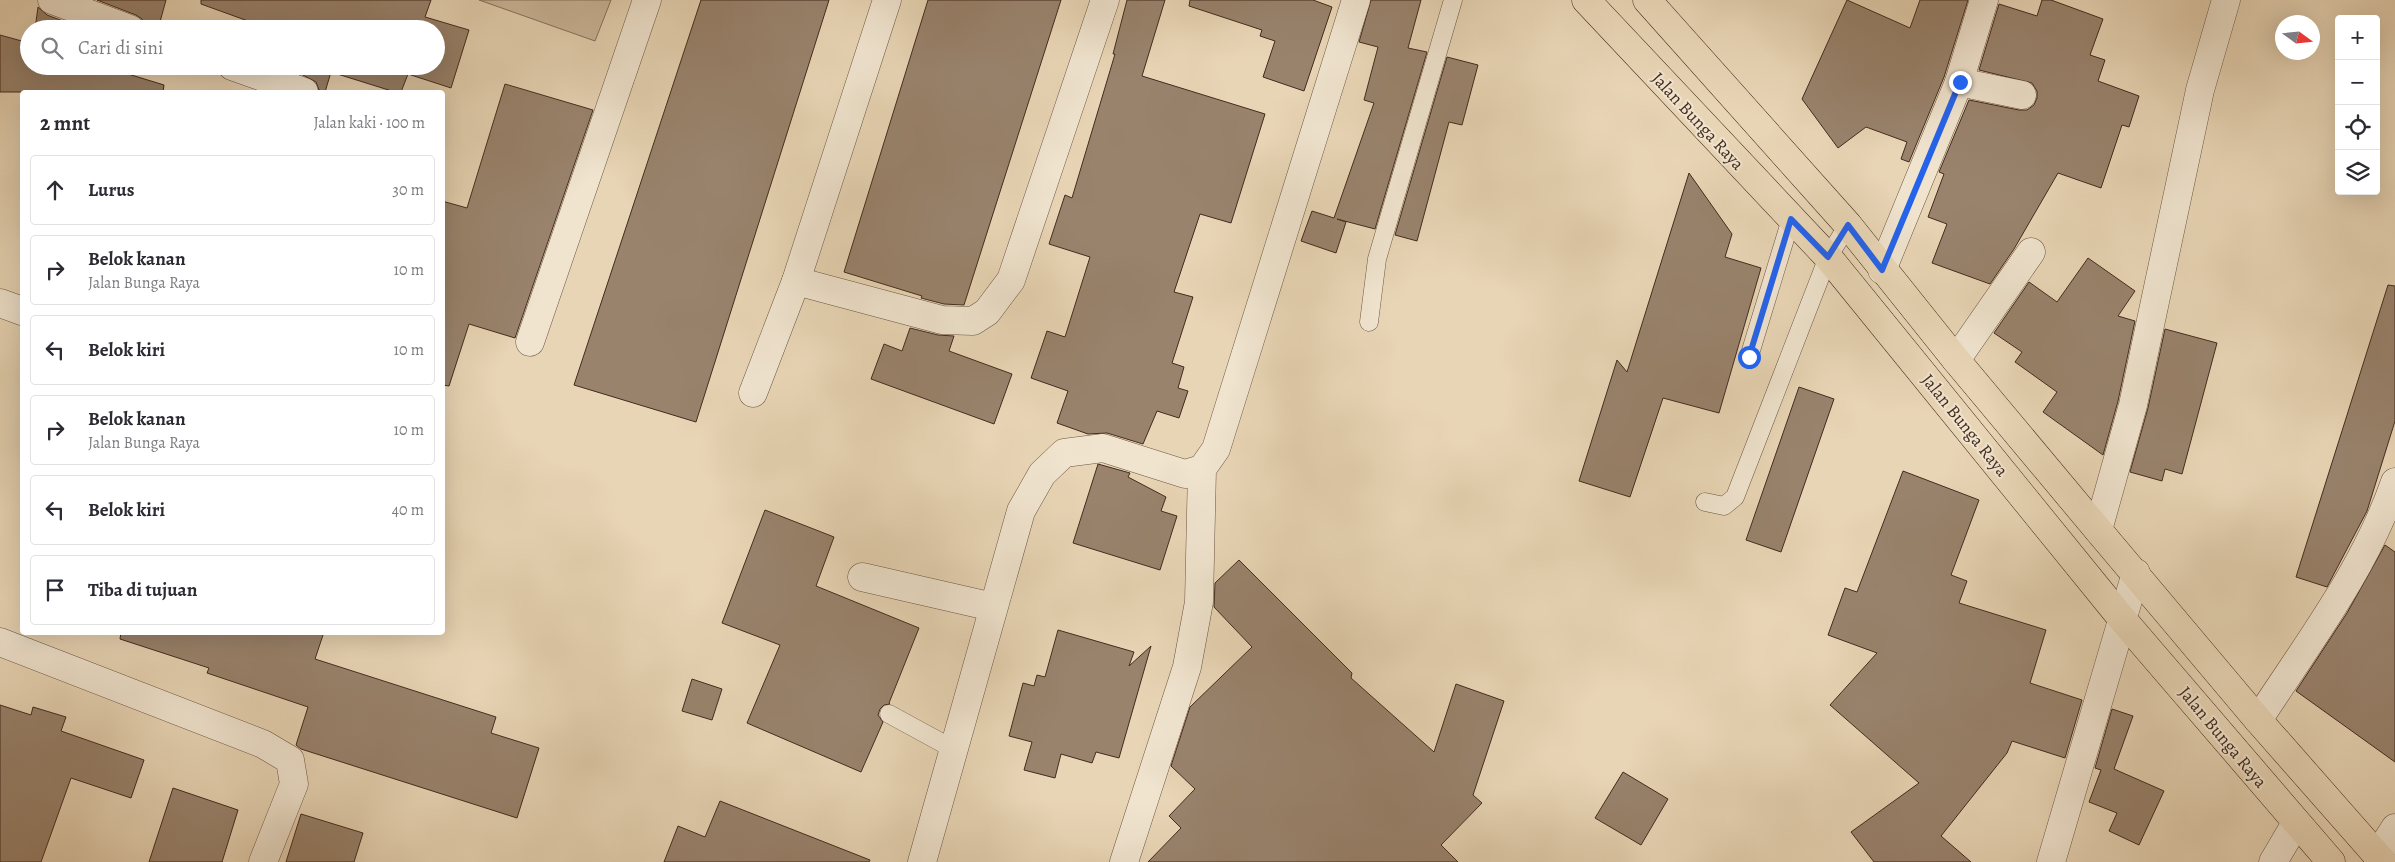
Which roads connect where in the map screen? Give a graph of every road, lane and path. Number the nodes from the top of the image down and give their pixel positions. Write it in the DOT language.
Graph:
graph roads {
  1 [pos="52,0"];
  2 [pos="647,0"];
  3 [pos="886,0"];
  4 [pos="1105,0"];
  5 [pos="1356,0"];
  6 [pos="1453,0"];
  7 [pos="1586,0"];
  8 [pos="1647,0"];
  9 [pos="1984,0"];
  10 [pos="2226,0"];
  11 [pos="106,20"];
  12 [pos="257,75"];
  13 [pos="1960,82"];
  14 [pos="298,90"];
  15 [pos="2022,95"];
  16 [pos="1791,219"];
  17 [pos="1848,225"];
  18 [pos="2031,252"];
  19 [pos="1828,257"];
  20 [pos="1882,270"];
  21 [pos="796,280"];
  22 [pos="0,303"];
  23 [pos="20,310"];
  24 [pos="1368,322"];
  25 [pos="530,342"];
  26 [pos="1749,357"];
  27 [pos="1956,360"];
  28 [pos="753,393"];
  29 [pos="1202,469"];
  30 [pos="2395,482"];
  31 [pos="1705,502"];
  32 [pos="2098,530"];
  33 [pos="2136,574"];
  34 [pos="862,577"];
  35 [pos="993,607"];
  36 [pos="2123,620"];
  37 [pos="0,642"];
  38 [pos="889,714"];
  39 [pos="2258,720"];
  40 [pos="955,750"];
  41 [pos="2296,822"];
  42 [pos="2395,828"];
  43 [pos="2380,859"];
  44 [pos="263,862"];
  45 [pos="922,862"];
  46 [pos="1124,862"];
  47 [pos="2051,862"];
  48 [pos="2273,862"];
  49 [pos="2331,862"];
  1 -- 11 [label="street"];
  2 -- 25 [label="street"];
  3 -- 21 [label="street"];
  4 -- 21 [label="street"];
  5 -- 29 [label="street"];
  6 -- 24 [label="lane"];
  7 -- 16 [label="main road, Jalan Bunga Raya"];
  8 -- 17 [label="main road, Jalan Bunga Raya"];
  9 -- 13 [label="street"];
  10 -- 32 [label="street"];
  12 -- 14 [label="street"];
  13 -- 15 [label="street"];
  13 -- 20 [label="street"];
  16 -- 19 [label="main road, Jalan Bunga Raya"];
  16 -- 26 [label="lane"];
  17 -- 19 [label="lane"];
  17 -- 20 [label="main road, Jalan Bunga Raya"];
  18 -- 27 [label="street"];
  19 -- 31 [label="lane"];
  19 -- 36 [label="main road, Jalan Bunga Raya"];
  20 -- 27 [label="main road, Jalan Bunga Raya"];
  21 -- 28 [label="street"];
  22 -- 23 [label="street"];
  27 -- 32 [label="main road, Jalan Bunga Raya"];
  29 -- 35 [label="street"];
  29 -- 46 [label="street"];
  30 -- 39 [label="street"];
  32 -- 33 [label="main road, Jalan Bunga Raya"];
  33 -- 36 [label="street"];
  33 -- 39 [label="main road, Jalan Bunga Raya"];
  34 -- 35 [label="street"];
  35 -- 40 [label="street"];
  36 -- 41 [label="main road, Jalan Bunga Raya"];
  36 -- 47 [label="street"];
  37 -- 44 [label="street"];
  38 -- 40 [label="lane"];
  39 -- 43 [label="main road, Jalan Bunga Raya"];
  40 -- 45 [label="street"];
  41 -- 48 [label="street"];
  41 -- 49 [label="main road, Jalan Bunga Raya"];
  42 -- 43 [label="street"];
}
